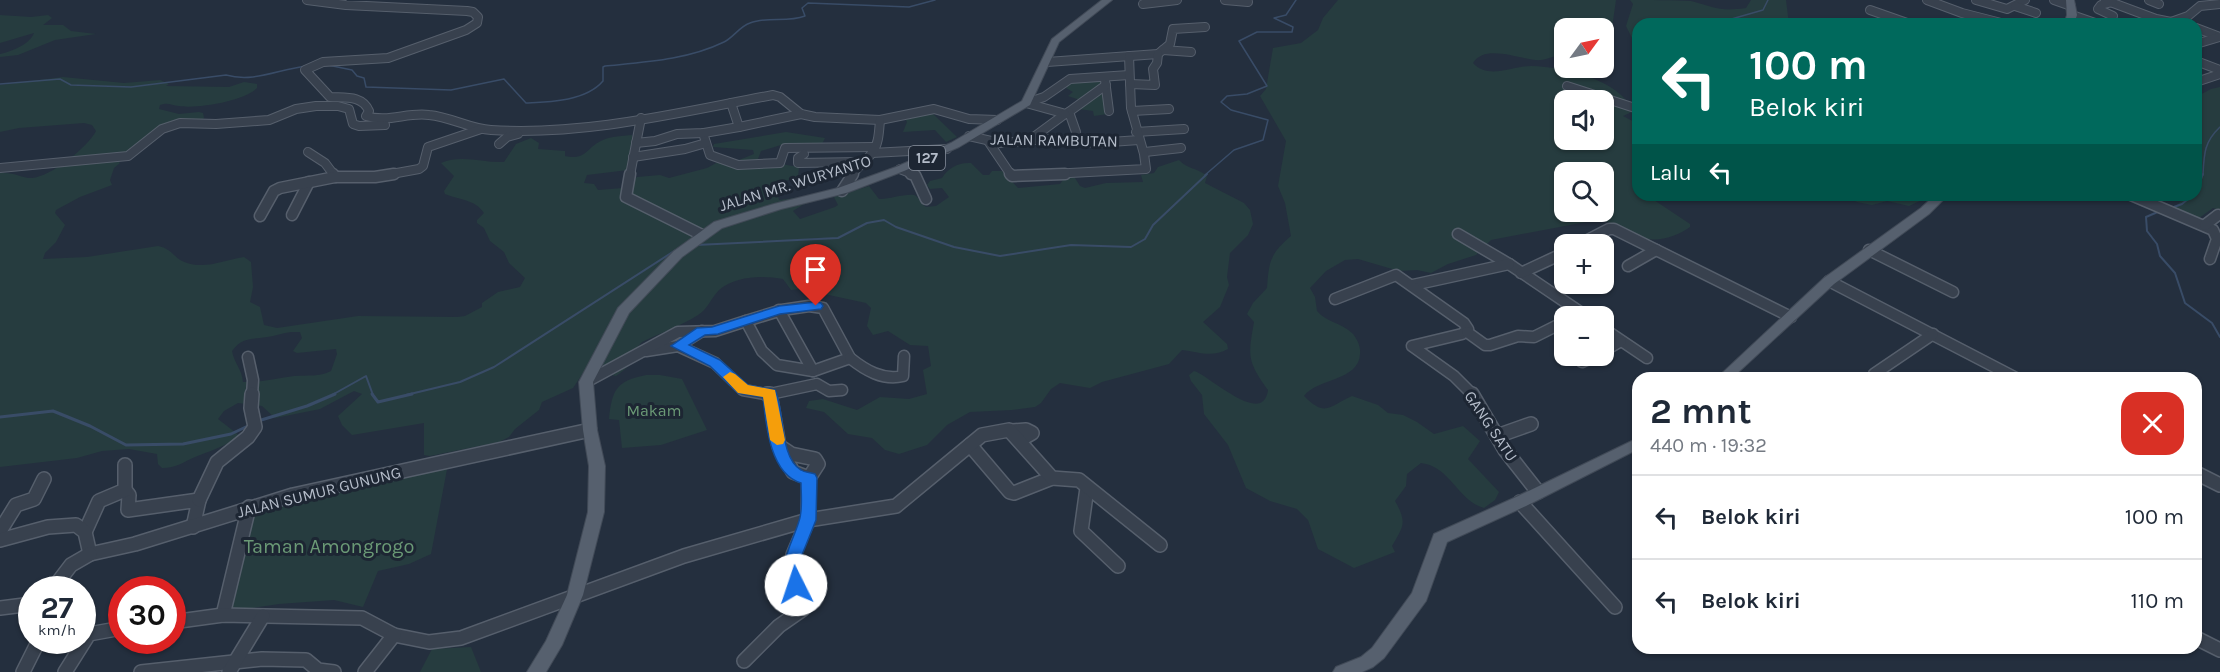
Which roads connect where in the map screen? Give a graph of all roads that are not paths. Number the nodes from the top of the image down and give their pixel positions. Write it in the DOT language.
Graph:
graph roads {
  1 [pos="307,0"];
  2 [pos="1108,0"];
  3 [pos="1177,0"];
  4 [pos="1225,0"];
  5 [pos="1927,0"];
  6 [pos="1976,0"];
  7 [pos="2025,0"];
  8 [pos="2054,0"];
  9 [pos="2121,0"];
  10 [pos="2149,0"];
  11 [pos="2106,1"];
  12 [pos="1248,2"];
  13 [pos="1143,4"];
  14 [pos="2159,4"];
  15 [pos="2220,4"];
  16 [pos="2015,6"];
  17 [pos="1870,10"];
  18 [pos="2071,11"];
  19 [pos="2036,13"];
  20 [pos="2084,13"];
  21 [pos="2113,16"];
  22 [pos="1893,18"];
  23 [pos="1982,18"];
  24 [pos="2086,18"];
  25 [pos="2153,18"];
  26 [pos="2183,18"];
  27 [pos="1205,27"];
  28 [pos="2202,30"];
  29 [pos="2219,37"];
  30 [pos="2202,42"];
  31 [pos="1160,52"];
  32 [pos="1191,52"];
  33 [pos="1129,56"];
  34 [pos="1047,62"];
  35 [pos="2202,64"];
  36 [pos="2220,72"];
  37 [pos="1130,80"];
  38 [pos="2202,80"];
  39 [pos="1105,81"];
  40 [pos="1155,84"];
  41 [pos="1167,84"];
  42 [pos="1567,86"];
  43 [pos="731,103"];
  44 [pos="1026,103"];
  45 [pos="1632,107"];
  46 [pos="1169,109"];
  47 [pos="1109,111"];
  48 [pos="1132,111"];
  49 [pos="1067,113"];
  50 [pos="801,114"];
  51 [pos="398,118"];
  52 [pos="641,118"];
  53 [pos="880,120"];
  54 [pos="997,120"];
  55 [pos="739,127"];
  56 [pos="481,129"];
  57 [pos="1184,129"];
  58 [pos="522,130"];
  59 [pos="1076,132"];
  60 [pos="703,133"];
  61 [pos="969,136"];
  62 [pos="1138,136"];
  63 [pos="1030,140"];
  64 [pos="988,141"];
  65 [pos="636,143"];
  66 [pos="706,143"];
  67 [pos="500,144"];
  68 [pos="1181,148"];
  69 [pos="946,149"];
  70 [pos="873,150"];
  71 [pos="308,152"];
  72 [pos="1145,152"];
  73 [pos="804,154"];
  74 [pos="633,157"];
  75 [pos="861,162"];
  76 [pos="0,168"];
  77 [pos="900,169"];
  78 [pos="335,177"];
  79 [pos="309,182"];
  80 [pos="842,191"];
  81 [pos="926,199"];
  82 [pos="1936,201"];
  83 [pos="2146,201"];
  84 [pos="292,215"];
  85 [pos="2218,215"];
  86 [pos="260,216"];
  87 [pos="2205,225"];
  88 [pos="1458,234"];
  89 [pos="1601,234"];
  90 [pos="698,238"];
  91 [pos="1656,250"];
  92 [pos="1869,250"];
  93 [pos="1554,258"];
  94 [pos="2210,259"];
  95 [pos="1509,264"];
  96 [pos="1628,266"];
  97 [pos="1521,273"];
  98 [pos="1829,281"];
  99 [pos="1413,285"];
  100 [pos="1953,292"];
  101 [pos="1335,299"];
  102 [pos="1568,306"];
  103 [pos="779,310"];
  104 [pos="1791,317"];
  105 [pos="746,321"];
  106 [pos="1554,327"];
  107 [pos="702,331"];
  108 [pos="1467,332"];
  109 [pos="1933,334"];
  110 [pos="1614,336"];
  111 [pos="1621,341"];
  112 [pos="1614,345"];
  113 [pos="678,346"];
  114 [pos="646,351"];
  115 [pos="904,356"];
  116 [pos="248,357"];
  117 [pos="850,358"];
  118 [pos="1647,358"];
  119 [pos="813,371"];
  120 [pos="1731,372"];
  121 [pos="1877,372"];
  122 [pos="2005,372"];
  123 [pos="586,382"];
  124 [pos="842,390"];
  125 [pos="770,394"];
  126 [pos="1531,424"];
  127 [pos="590,429"];
  128 [pos="1497,436"];
  129 [pos="970,445"];
  130 [pos="779,446"];
  131 [pos="1632,446"];
  132 [pos="125,465"];
  133 [pos="2202,476"];
  134 [pos="809,478"];
  135 [pos="1052,478"];
  136 [pos="44,479"];
  137 [pos="2220,485"];
  138 [pos="1087,488"];
  139 [pos="125,490"];
  140 [pos="1538,492"];
  141 [pos="199,500"];
  142 [pos="1520,502"];
  143 [pos="249,507"];
  144 [pos="808,520"];
  145 [pos="192,527"];
  146 [pos="0,531"];
  147 [pos="86,532"];
  148 [pos="0,540"];
  149 [pos="1160,545"];
  150 [pos="90,554"];
  151 [pos="1118,566"];
  152 [pos="62,576"];
  153 [pos="575,595"];
  154 [pos="18,606"];
  155 [pos="1615,607"];
  156 [pos="0,608"];
  157 [pos="223,615"];
  158 [pos="263,616"];
  159 [pos="186,620"];
  160 [pos="394,635"];
  161 [pos="2202,641"];
  162 [pos="2220,650"];
  163 [pos="32,654"];
  164 [pos="75,654"];
  165 [pos="744,661"];
  166 [pos="232,667"];
  167 [pos="161,671"];
  168 [pos="23,672"];
  169 [pos="65,672"];
  170 [pos="141,672"];
  171 [pos="334,672"];
  172 [pos="365,672"];
  173 [pos="536,672"];
  174 [pos="1342,672"];
  1 -- 51 [label="street"];
  2 -- 34 [label="main road"];
  3 -- 13 [label="street"];
  4 -- 12 [label="street"];
  5 -- 23 [label="street"];
  6 -- 16 [label="street"];
  7 -- 16 [label="street"];
  8 -- 18 [label="street"];
  9 -- 11 [label="street"];
  10 -- 14 [label="street"];
  11 -- 21 [label="street"];
  11 -- 25 [label="street"];
  15 -- 26 [label="street"];
  16 -- 19 [label="street"];
  17 -- 22 [label="street"];
  18 -- 20 [label="street"];
  18 -- 24 [label="street"];
  27 -- 31 [label="street"];
  28 -- 29 [label="street"];
  29 -- 30 [label="street"];
  31 -- 32 [label="street"];
  31 -- 33 [label="street"];
  31 -- 40 [label="street"];
  33 -- 34 [label="street"];
  33 -- 37 [label="street"];
  34 -- 44 [label="main road"];
  35 -- 36 [label="street"];
  36 -- 38 [label="street"];
  37 -- 39 [label="street"];
  37 -- 40 [label="street"];
  37 -- 48 [label="street"];
  39 -- 44 [label="street"];
  39 -- 47 [label="street"];
  39 -- 49 [label="street"];
  40 -- 41 [label="street"];
  42 -- 45 [label="street"];
  43 -- 50 [label="street"];
  43 -- 52 [label="street"];
  43 -- 55 [label="street"];
  44 -- 49 [label="street"];
  44 -- 54 [label="main road, JALAN MR. WURYANTO / 127"];
  46 -- 48 [label="street"];
  48 -- 62 [label="street"];
  49 -- 59 [label="street"];
  49 -- 63 [label="street"];
  50 -- 53 [label="street"];
  50 -- 55 [label="street"];
  51 -- 56 [label="street"];
  51 -- 76 [label="street"];
  52 -- 58 [label="street"];
  52 -- 65 [label="street"];
  53 -- 54 [label="street"];
  53 -- 70 [label="street"];
  54 -- 61 [label="main road, JALAN MR. WURYANTO / 127"];
  55 -- 60 [label="street"];
  56 -- 58 [label="street"];
  56 -- 78 [label="street"];
  57 -- 62 [label="street, JALAN RAMBUTAN"];
  58 -- 67 [label="street"];
  60 -- 65 [label="street"];
  60 -- 66 [label="street"];
  61 -- 64 [label="street, JALAN RAMBUTAN"];
  61 -- 69 [label="main road, JALAN MR. WURYANTO / 127"];
  62 -- 63 [label="street, JALAN RAMBUTAN"];
  62 -- 72 [label="street"];
  63 -- 64 [label="street, JALAN RAMBUTAN"];
  64 -- 72 [label="street"];
  65 -- 74 [label="street"];
  66 -- 70 [label="street"];
  66 -- 74 [label="street"];
  68 -- 72 [label="street"];
  69 -- 70 [label="street"];
  69 -- 77 [label="main road, JALAN MR. WURYANTO / 127"];
  70 -- 75 [label="street"];
  71 -- 78 [label="street"];
  73 -- 75 [label="street"];
  74 -- 90 [label="street"];
  75 -- 80 [label="street"];
  77 -- 80 [label="main road, JALAN MR. WURYANTO / 127"];
  77 -- 81 [label="street"];
  78 -- 79 [label="street"];
  79 -- 84 [label="street"];
  79 -- 86 [label="street"];
  80 -- 90 [label="main road, JALAN MR. WURYANTO / 127"];
  82 -- 92 [label="main road"];
  83 -- 87 [label="street"];
  85 -- 87 [label="street"];
  87 -- 94 [label="street"];
  88 -- 95 [label="street"];
  89 -- 91 [label="street"];
  90 -- 123 [label="main road, JALAN MR. WURYANTO / 127"];
  91 -- 96 [label="street"];
  91 -- 104 [label="street"];
  92 -- 98 [label="main road"];
  92 -- 100 [label="street"];
  93 -- 97 [label="street"];
  95 -- 97 [label="street"];
  95 -- 99 [label="street"];
  97 -- 102 [label="street"];
  98 -- 104 [label="main road"];
  98 -- 109 [label="street"];
  99 -- 101 [label="street"];
  99 -- 108 [label="street"];
  103 -- 105 [label="street"];
  103 -- 117 [label="street"];
  103 -- 119 [label="street"];
  104 -- 120 [label="main road"];
  105 -- 107 [label="street"];
  105 -- 119 [label="street"];
  106 -- 108 [label="street"];
  107 -- 113 [label="street"];
  107 -- 114 [label="street"];
  108 -- 128 [label="street, GANG SATU"];
  109 -- 121 [label="street"];
  109 -- 122 [label="street"];
  110 -- 111 [label="street"];
  111 -- 112 [label="street"];
  111 -- 118 [label="street"];
  113 -- 114 [label="street"];
  113 -- 125 [label="street"];
  114 -- 123 [label="street"];
  115 -- 117 [label="street"];
  116 -- 141 [label="street"];
  117 -- 119 [label="street"];
  123 -- 127 [label="main road"];
  124 -- 125 [label="street"];
  125 -- 130 [label="street"];
  126 -- 128 [label="street"];
  127 -- 143 [label="street, JALAN SUMUR GUNUNG"];
  127 -- 153 [label="main road"];
  128 -- 140 [label="street, GANG SATU"];
  129 -- 135 [label="street"];
  129 -- 135 [label="street"];
  129 -- 144 [label="street"];
  130 -- 134 [label="street"];
  130 -- 134 [label="street"];
  131 -- 140 [label="main road"];
  132 -- 139 [label="street"];
  133 -- 137 [label="street"];
  134 -- 144 [label="street"];
  135 -- 138 [label="street"];
  136 -- 146 [label="street"];
  138 -- 149 [label="street"];
  138 -- 151 [label="street"];
  139 -- 141 [label="street"];
  139 -- 147 [label="street"];
  140 -- 142 [label="main road"];
  141 -- 145 [label="street"];
  142 -- 155 [label="street"];
  142 -- 174 [label="main road"];
  143 -- 145 [label="street, JALAN SUMUR GUNUNG"];
  143 -- 157 [label="street"];
  144 -- 153 [label="street"];
  144 -- 165 [label="street"];
  145 -- 150 [label="street, JALAN SUMUR GUNUNG"];
  147 -- 148 [label="street"];
  147 -- 150 [label="street"];
  150 -- 152 [label="street, JALAN SUMUR GUNUNG"];
  153 -- 160 [label="street"];
  153 -- 173 [label="main road"];
  154 -- 156 [label="street"];
  157 -- 158 [label="street"];
  157 -- 159 [label="street"];
  158 -- 160 [label="street"];
  158 -- 166 [label="street"];
  160 -- 172 [label="street"];
  161 -- 162 [label="street"];
  163 -- 168 [label="street"];
  164 -- 169 [label="street"];
  166 -- 167 [label="street"];
  166 -- 171 [label="street"];
  167 -- 170 [label="street"];
}
